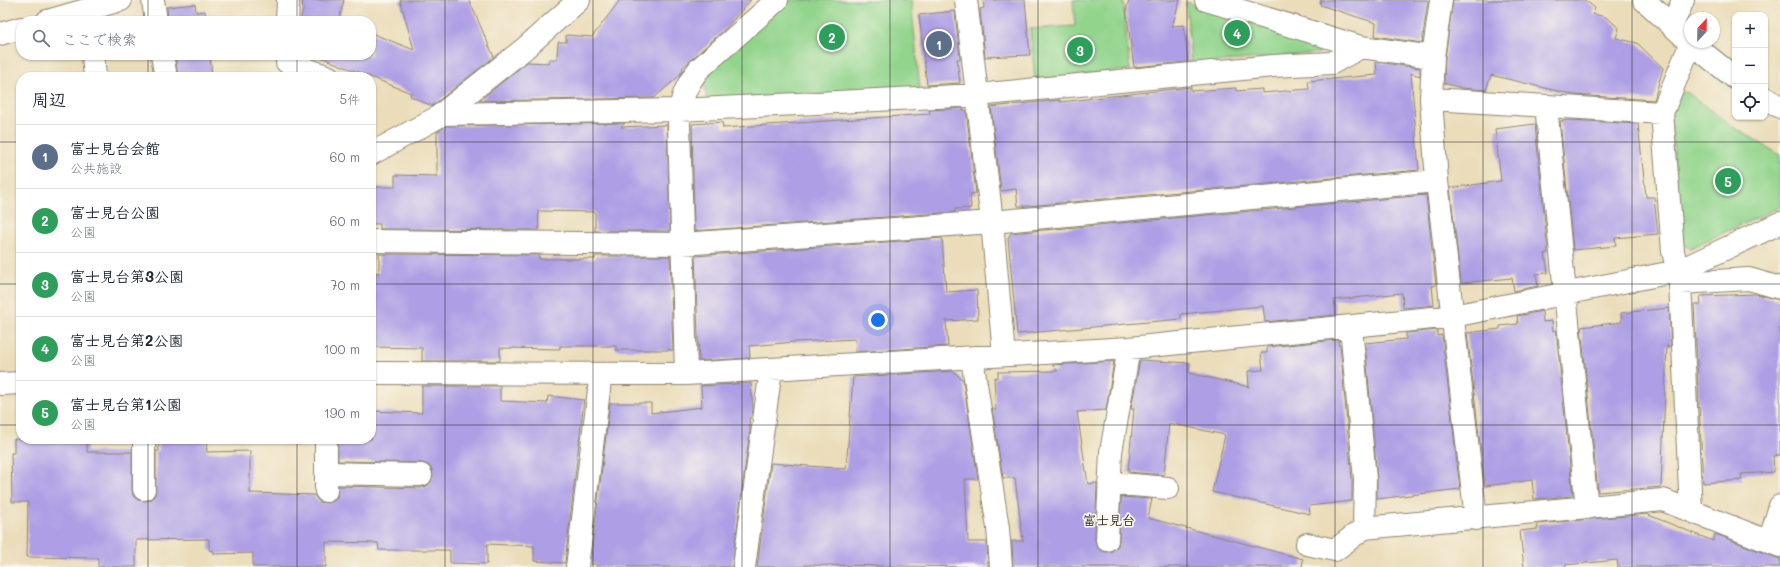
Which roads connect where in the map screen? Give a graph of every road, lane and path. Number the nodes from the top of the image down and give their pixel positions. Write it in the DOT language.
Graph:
graph roads {
  1 [pos="153,0"];
  2 [pos="288,0"];
  3 [pos="579,0"];
  4 [pos="777,0"];
  5 [pos="966,0"];
  6 [pos="1206,0"];
  7 [pos="1441,0"];
  8 [pos="1644,0"];
  9 [pos="1683,0"];
  10 [pos="117,1"];
  11 [pos="88,15"];
  12 [pos="155,16"];
  13 [pos="288,16"];
  14 [pos="1672,26"];
  15 [pos="16,29"];
  16 [pos="0,34"];
  17 [pos="1684,37"];
  18 [pos="1361,47"];
  19 [pos="1689,48"];
  20 [pos="1697,48"];
  21 [pos="1433,57"];
  22 [pos="93,60"];
  23 [pos="163,60"];
  24 [pos="287,60"];
  25 [pos="95,72"];
  26 [pos="165,72"];
  27 [pos="315,72"];
  28 [pos="1732,76"];
  29 [pos="977,96"];
  30 [pos="1431,99"];
  31 [pos="1768,100"];
  32 [pos="1546,106"];
  33 [pos="1780,107"];
  34 [pos="679,110"];
  35 [pos="1662,113"];
  36 [pos="442,114"];
  37 [pos="376,151"];
  38 [pos="1438,181"];
  39 [pos="992,222"];
  40 [pos="1780,223"];
  41 [pos="376,241"];
  42 [pos="682,244"];
  43 [pos="1679,277"];
  44 [pos="1780,288"];
  45 [pos="1565,295"];
  46 [pos="1453,316"];
  47 [pos="1351,327"];
  48 [pos="1129,348"];
  49 [pos="1004,355"];
  50 [pos="972,358"];
  51 [pos="771,369"];
  52 [pos="376,373"];
  53 [pos="600,374"];
  54 [pos="686,374"];
  55 [pos="16,383"];
  56 [pos="0,384"];
  57 [pos="144,444"];
  58 [pos="326,444"];
  59 [pos="421,475"];
  60 [pos="1110,484"];
  61 [pos="1168,488"];
  62 [pos="144,489"];
  63 [pos="1780,506"];
  64 [pos="1586,508"];
  65 [pos="1691,512"];
  66 [pos="1476,519"];
  67 [pos="1364,528"];
  68 [pos="1107,540"];
  69 [pos="1307,544"];
  70 [pos="1775,544"];
  71 [pos="577,567"];
  72 [pos="744,567"];
  73 [pos="1001,567"];
  1 -- 12 [label="street"];
  2 -- 13 [label="street"];
  3 -- 36 [label="street"];
  4 -- 34 [label="street"];
  5 -- 29 [label="street"];
  6 -- 18 [label="street"];
  7 -- 21 [label="street"];
  8 -- 14 [label="street"];
  9 -- 14 [label="street"];
  10 -- 11 [label="street"];
  14 -- 17 [label="street"];
  15 -- 16 [label="street"];
  18 -- 21 [label="street"];
  18 -- 29 [label="street"];
  19 -- 35 [label="street"];
  20 -- 28 [label="street"];
  21 -- 30 [label="street"];
  22 -- 25 [label="street"];
  23 -- 26 [label="street"];
  24 -- 27 [label="street"];
  29 -- 34 [label="street"];
  29 -- 39 [label="street"];
  30 -- 32 [label="street"];
  30 -- 38 [label="street"];
  31 -- 33 [label="street"];
  32 -- 35 [label="street"];
  32 -- 45 [label="street"];
  34 -- 36 [label="street"];
  34 -- 42 [label="street"];
  35 -- 43 [label="street"];
  36 -- 37 [label="street"];
  38 -- 39 [label="street"];
  38 -- 46 [label="street"];
  39 -- 42 [label="street"];
  39 -- 49 [label="street"];
  40 -- 43 [label="street"];
  41 -- 42 [label="street"];
  42 -- 54 [label="street"];
  43 -- 44 [label="street"];
  43 -- 45 [label="street"];
  43 -- 65 [label="street"];
  45 -- 46 [label="street"];
  45 -- 64 [label="street"];
  46 -- 47 [label="street"];
  46 -- 66 [label="street"];
  47 -- 48 [label="street"];
  47 -- 67 [label="street"];
  48 -- 49 [label="street"];
  48 -- 60 [label="street"];
  49 -- 50 [label="street"];
  50 -- 51 [label="street"];
  50 -- 73 [label="street"];
  51 -- 54 [label="street"];
  51 -- 72 [label="street"];
  52 -- 53 [label="street"];
  53 -- 54 [label="street"];
  53 -- 71 [label="street"];
  55 -- 56 [label="street"];
  57 -- 62 [label="street"];
  58 -- 59 [label="street"];
  60 -- 61 [label="street"];
  60 -- 68 [label="street"];
  63 -- 70 [label="street"];
  64 -- 65 [label="street"];
  64 -- 66 [label="street"];
  65 -- 70 [label="street"];
  66 -- 67 [label="street"];
  67 -- 69 [label="street"];
}
